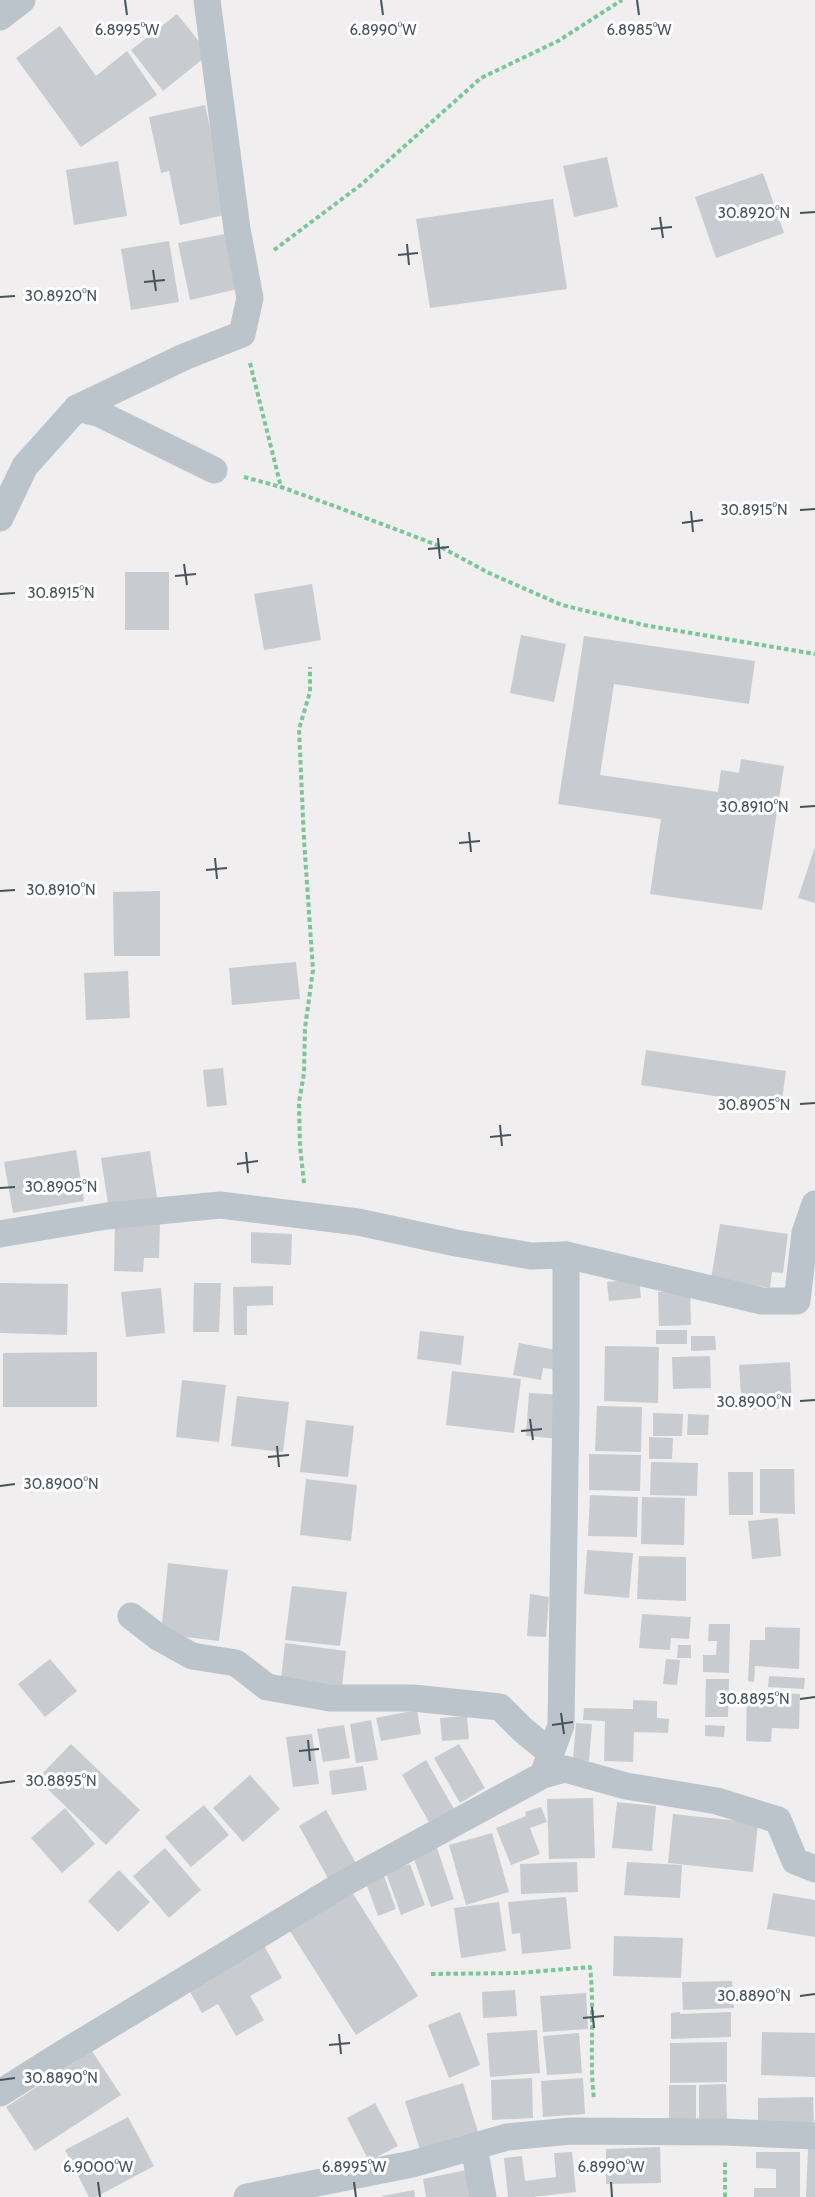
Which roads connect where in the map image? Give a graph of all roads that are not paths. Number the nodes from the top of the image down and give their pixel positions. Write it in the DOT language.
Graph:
graph roads {
  1 [pos="22,0"];
  2 [pos="207,0"];
  3 [pos="0,17"];
  4 [pos="77,408"];
  5 [pos="214,470"];
  6 [pos="0,518"];
  7 [pos="815,1204"];
  8 [pos="0,1234"];
  9 [pos="566,1256"];
  10 [pos="131,1616"];
  11 [pos="547,1764"];
  12 [pos="815,1869"];
  13 [pos="0,2093"];
  14 [pos="815,2136"];
  15 [pos="474,2147"];
  16 [pos="248,2197"];
  17 [pos="483,2197"];
  1 -- 3 [label="street"];
  2 -- 4 [label="street"];
  4 -- 5 [label="street"];
  4 -- 6 [label="street"];
  7 -- 9 [label="street"];
  8 -- 9 [label="street"];
  9 -- 11 [label="street"];
  10 -- 11 [label="street"];
  11 -- 12 [label="street"];
  11 -- 13 [label="street"];
  14 -- 15 [label="street"];
  15 -- 16 [label="street"];
  15 -- 17 [label="street"];
}
